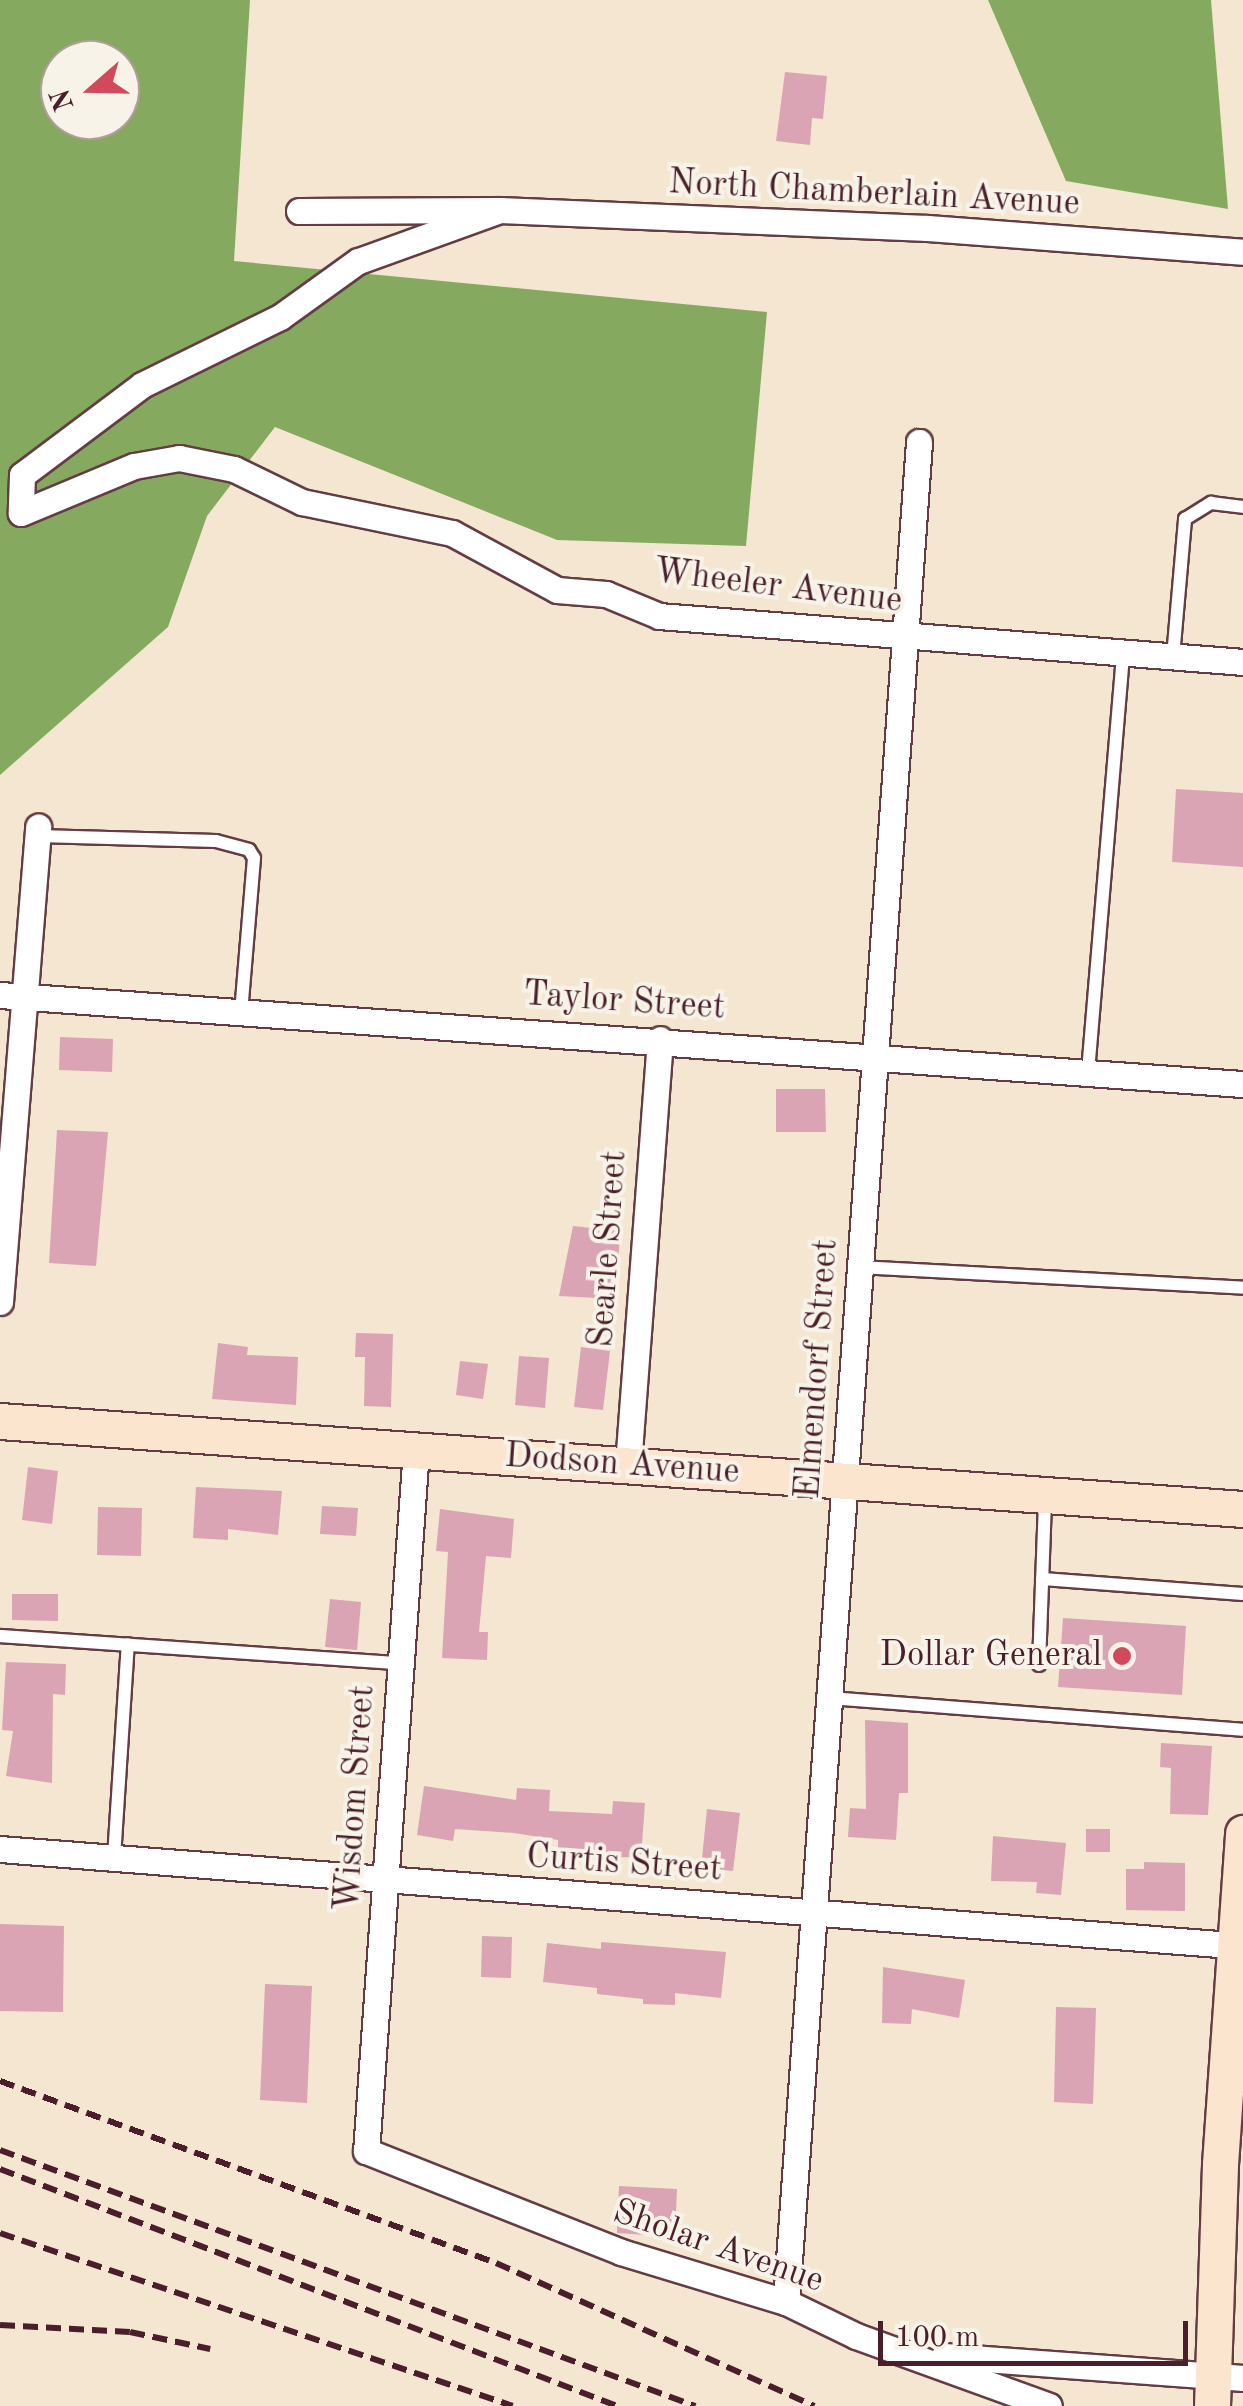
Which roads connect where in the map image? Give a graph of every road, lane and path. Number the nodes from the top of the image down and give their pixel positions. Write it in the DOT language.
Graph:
graph roads {
  1 [pos="500,210"];
  2 [pos="300,211"];
  3 [pos="1243,252"];
  4 [pos="919,442"];
  5 [pos="22,475"];
  6 [pos="1243,507"];
  7 [pos="905,637"];
  8 [pos="1123,653"];
  9 [pos="1173,657"];
  10 [pos="1243,662"];
  11 [pos="38,832"];
  12 [pos="12,997"];
  13 [pos="241,1013"];
  14 [pos="660,1039"];
  15 [pos="875,1055"];
  16 [pos="1088,1072"];
  17 [pos="1243,1084"];
  18 [pos="4,1204"];
  19 [pos="860,1267"];
  20 [pos="1243,1288"];
  21 [pos="0,1302"];
  22 [pos="0,1421"];
  23 [pos="416,1449"];
  24 [pos="628,1465"];
  25 [pos="844,1482"];
  26 [pos="1045,1496"];
  27 [pos="1243,1509"];
  28 [pos="1042,1579"];
  29 [pos="1243,1594"];
  30 [pos="0,1636"];
  31 [pos="128,1644"];
  32 [pos="400,1663"];
  33 [pos="1039,1665"];
  34 [pos="829,1698"];
  35 [pos="1243,1730"];
  36 [pos="1243,1833"];
  37 [pos="0,1849"];
  38 [pos="114,1858"];
  39 [pos="385,1881"];
  40 [pos="814,1914"];
  41 [pos="1238,1946"];
  42 [pos="366,2151"];
  43 [pos="1231,2165"];
  44 [pos="786,2302"];
  45 [pos="916,2354"];
  46 [pos="1223,2387"];
  47 [pos="1049,2406"];
  1 -- 2 [label="street, North Chamberlain Avenue"];
  1 -- 3 [label="street, North Chamberlain Avenue"];
  1 -- 5 [label="street, North Chamberlain Avenue"];
  4 -- 7 [label="street, Elmendorf Street"];
  5 -- 7 [label="street, Wheeler Avenue"];
  6 -- 9 [label="lane"];
  7 -- 8 [label="street, Wheeler Avenue"];
  7 -- 15 [label="street, Elmendorf Street"];
  8 -- 9 [label="street, Wheeler Avenue"];
  8 -- 16 [label="lane"];
  9 -- 10 [label="street, Wheeler Avenue"];
  11 -- 12 [label="street"];
  11 -- 13 [label="lane"];
  12 -- 13 [label="street, Taylor Street"];
  12 -- 18 [label="street"];
  13 -- 14 [label="street, Taylor Street"];
  14 -- 15 [label="street, Taylor Street"];
  14 -- 24 [label="street, Searle Street"];
  15 -- 16 [label="street, Taylor Street"];
  15 -- 19 [label="street, Elmendorf Street"];
  16 -- 17 [label="street, Taylor Street"];
  18 -- 21 [label="street"];
  19 -- 20 [label="lane"];
  19 -- 25 [label="street, Elmendorf Street"];
  22 -- 23 [label="street, Dodson Avenue"];
  23 -- 24 [label="street, Dodson Avenue"];
  23 -- 32 [label="street, Wisdom Street"];
  24 -- 25 [label="street, Dodson Avenue"];
  25 -- 26 [label="street, Dodson Avenue"];
  25 -- 34 [label="street, Elmendorf Street"];
  26 -- 27 [label="street, Dodson Avenue"];
  26 -- 28 [label="lane"];
  28 -- 29 [label="lane"];
  28 -- 33 [label="lane"];
  30 -- 31 [label="lane"];
  31 -- 32 [label="lane"];
  31 -- 38 [label="lane"];
  32 -- 39 [label="street, Wisdom Street"];
  34 -- 35 [label="lane"];
  34 -- 40 [label="street, Elmendorf Street"];
  36 -- 41 [label="street"];
  37 -- 38 [label="street, Curtis Street"];
  38 -- 39 [label="street, Curtis Street"];
  39 -- 40 [label="street, Curtis Street"];
  39 -- 42 [label="street, Wisdom Street"];
  40 -- 41 [label="street, Curtis Street"];
  40 -- 44 [label="street, Elmendorf Street"];
  41 -- 43 [label="street"];
  42 -- 44 [label="street, Sholar Avenue"];
  43 -- 46 [label="street"];
  44 -- 45 [label="street, Sholar Avenue"];
  45 -- 46 [label="street"];
  45 -- 47 [label="street, Sholar Avenue"];
}
